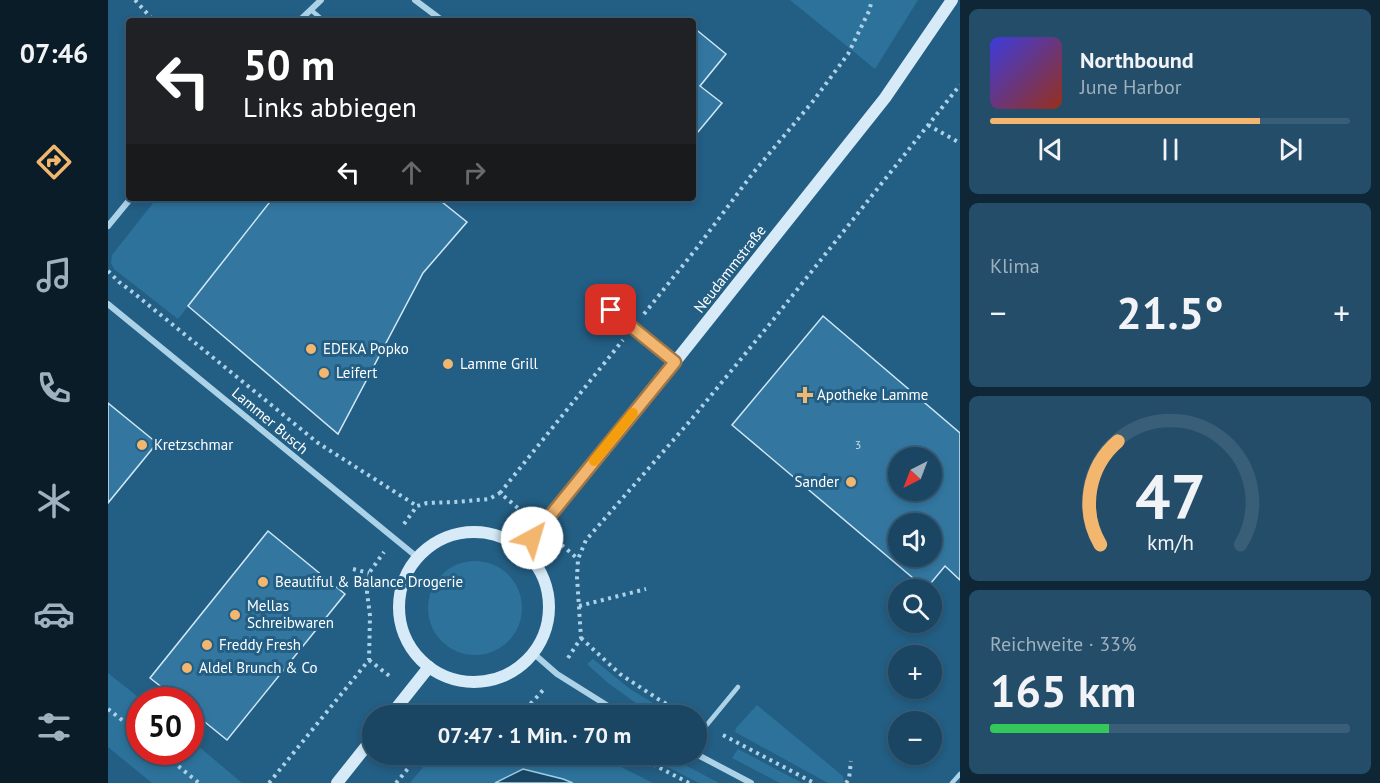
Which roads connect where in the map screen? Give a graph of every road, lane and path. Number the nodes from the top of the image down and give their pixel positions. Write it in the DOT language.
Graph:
graph roads {
  1 [pos="135,0"];
  2 [pos="321,0"];
  3 [pos="415,0"];
  4 [pos="872,0"];
  5 [pos="952,0"];
  6 [pos="311,10"];
  7 [pos="151,18"];
  8 [pos="302,18"];
  9 [pos="320,18"];
  10 [pos="439,18"];
  11 [pos="960,85"];
  12 [pos="928,125"];
  13 [pos="960,144"];
  14 [pos="129,201"];
  15 [pos="108,226"];
  16 [pos="108,271"];
  17 [pos="108,304"];
  18 [pos="611,310"];
  19 [pos="634,327"];
  20 [pos="675,362"];
  21 [pos="500,493"];
  22 [pos="417,506"];
  23 [pos="541,527"];
  24 [pos="393,538"];
  25 [pos="522,550"];
  26 [pos="417,558"];
  27 [pos="578,559"];
  28 [pos="353,569"];
  29 [pos="369,573"];
  30 [pos="646,589"];
  31 [pos="579,606"];
  32 [pos="581,638"];
  33 [pos="533,653"];
  34 [pos="429,667"];
  35 [pos="557,674"];
  36 [pos="738,687"];
  37 [pos="399,705"];
  38 [pos="529,705"];
  39 [pos="606,705"];
  40 [pos="669,705"];
  41 [pos="108,709"];
  42 [pos="126,723"];
  43 [pos="707,724"];
  44 [pos="707,726"];
  45 [pos="362,752"];
  46 [pos="707,760"];
  47 [pos="851,761"];
  48 [pos="176,765"];
  49 [pos="411,765"];
  50 [pos="654,765"];
  51 [pos="960,774"];
  52 [pos="199,783"];
  53 [pos="269,783"];
  54 [pos="338,783"];
  55 [pos="396,783"];
  56 [pos="689,783"];
  57 [pos="751,783"];
  58 [pos="814,783"];
  59 [pos="846,783"];
  60 [pos="952,783"];
  1 -- 7 [label="path"];
  2 -- 6 [label="street"];
  3 -- 10 [label="street"];
  4 -- 19 [label="path"];
  5 -- 20 [label="main road, Neudammstraße"];
  6 -- 8 [label="street"];
  6 -- 9 [label="lane"];
  11 -- 12 [label="path"];
  12 -- 13 [label="path"];
  12 -- 27 [label="path"];
  14 -- 15 [label="street"];
  16 -- 22 [label="path"];
  17 -- 24 [label="street, Lammer Busch"];
  18 -- 19 [label="lane"];
  19 -- 20 [label="lane"];
  19 -- 21 [label="path"];
  20 -- 23 [label="main road, Neudammstraße"];
  21 -- 22 [label="path"];
  21 -- 23 [label="path"];
  22 -- 24 [label="path"];
  23 -- 25 [label="main road, Neudammstraße"];
  23 -- 27 [label="path"];
  24 -- 26 [label="street, Lammer Busch"];
  24 -- 29 [label="path"];
  25 -- 26 [label="main road"];
  25 -- 33 [label="main road"];
  26 -- 34 [label="main road"];
  27 -- 31 [label="path"];
  28 -- 29 [label="path"];
  29 -- 53 [label="path"];
  30 -- 31 [label="path"];
  31 -- 32 [label="path"];
  32 -- 35 [label="path"];
  32 -- 40 [label="path"];
  33 -- 34 [label="main road"];
  33 -- 35 [label="street"];
  34 -- 37 [label="main road"];
  35 -- 38 [label="path"];
  35 -- 39 [label="street"];
  36 -- 43 [label="lane"];
  41 -- 42 [label="path"];
  44 -- 58 [label="path"];
  45 -- 54 [label="main road"];
  46 -- 57 [label="street"];
  47 -- 59 [label="path"];
  48 -- 52 [label="path"];
  49 -- 55 [label="path"];
  50 -- 56 [label="path"];
  51 -- 60 [label="lane"];
}
